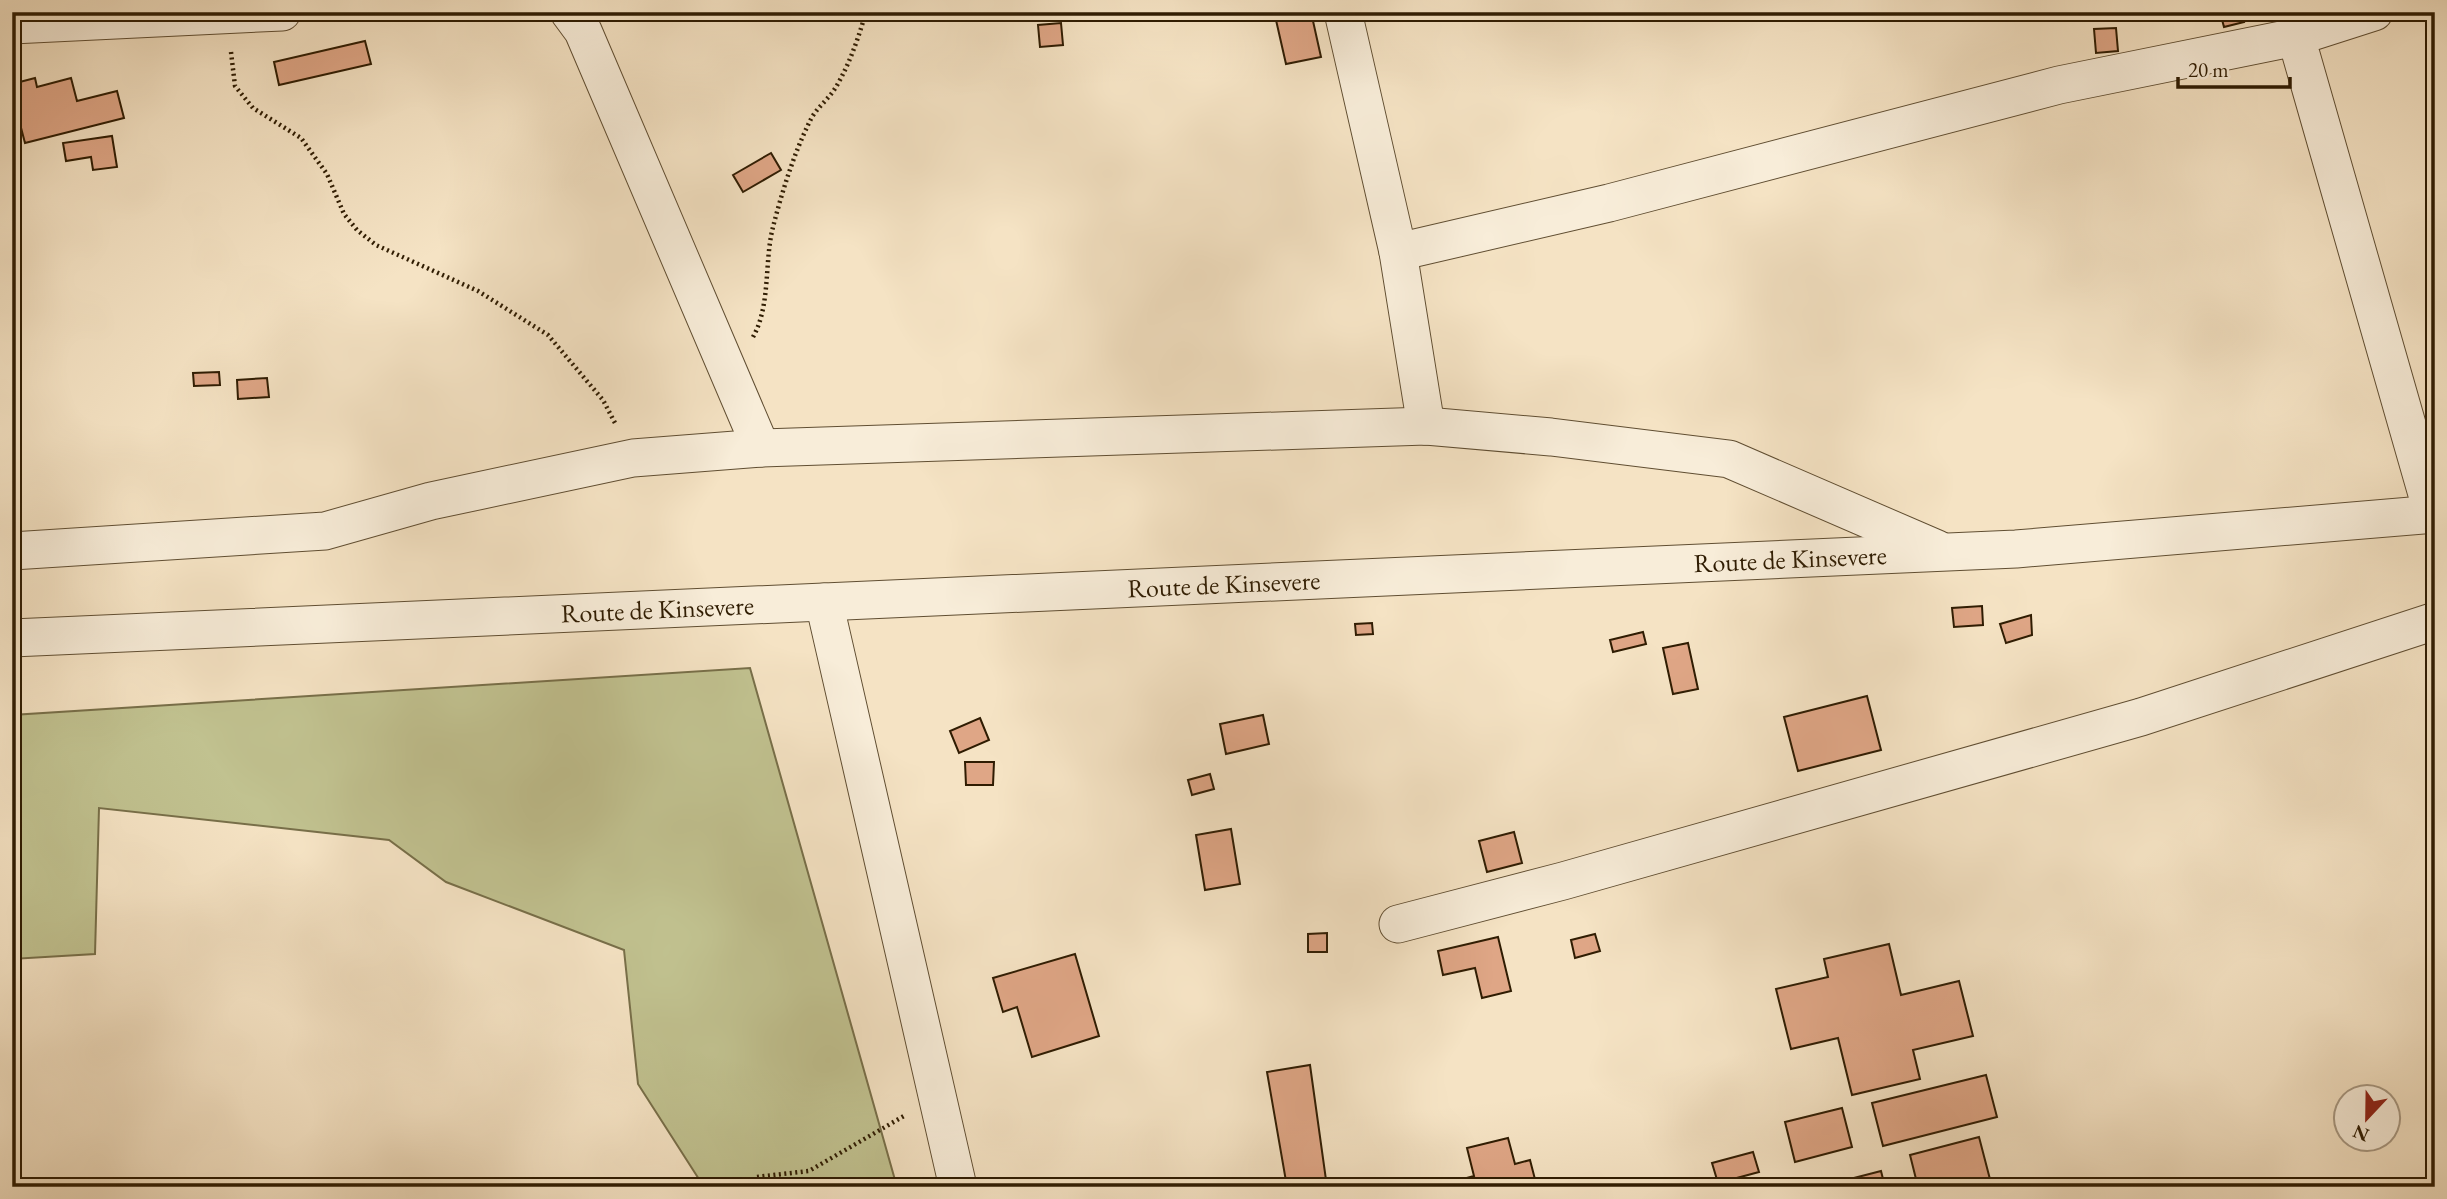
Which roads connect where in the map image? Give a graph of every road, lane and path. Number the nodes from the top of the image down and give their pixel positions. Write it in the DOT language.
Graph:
graph roads {
  1 [pos="282,12"];
  2 [pos="569,12"];
  3 [pos="866,12"];
  4 [pos="1343,12"];
  5 [pos="2374,12"];
  6 [pos="226,16"];
  7 [pos="12,25"];
  8 [pos="2296,37"];
  9 [pos="1398,252"];
  10 [pos="730,378"];
  11 [pos="1426,426"];
  12 [pos="761,447"];
  13 [pos="633,458"];
  14 [pos="2434,514"];
  15 [pos="12,551"];
  16 [pos="1944,552"];
  17 [pos="824,602"];
  18 [pos="2435,621"];
  19 [pos="12,638"];
  20 [pos="1398,924"];
  21 [pos="936,1091"];
  22 [pos="756,1187"];
  23 [pos="958,1187"];
  1 -- 6 [label="street"];
  2 -- 10 [label="street"];
  3 -- 10 [label="path"];
  4 -- 9 [label="street"];
  5 -- 8 [label="street"];
  6 -- 7 [label="street"];
  6 -- 13 [label="path"];
  8 -- 9 [label="street"];
  8 -- 14 [label="street"];
  9 -- 11 [label="street"];
  10 -- 12 [label="street"];
  11 -- 12 [label="street"];
  11 -- 16 [label="street"];
  12 -- 13 [label="street"];
  13 -- 15 [label="street"];
  14 -- 16 [label="street, Route de Kinsevere"];
  16 -- 17 [label="street, Route de Kinsevere"];
  17 -- 19 [label="street, Route de Kinsevere"];
  17 -- 21 [label="street"];
  18 -- 20 [label="street"];
  21 -- 22 [label="path"];
  21 -- 23 [label="street"];
}
